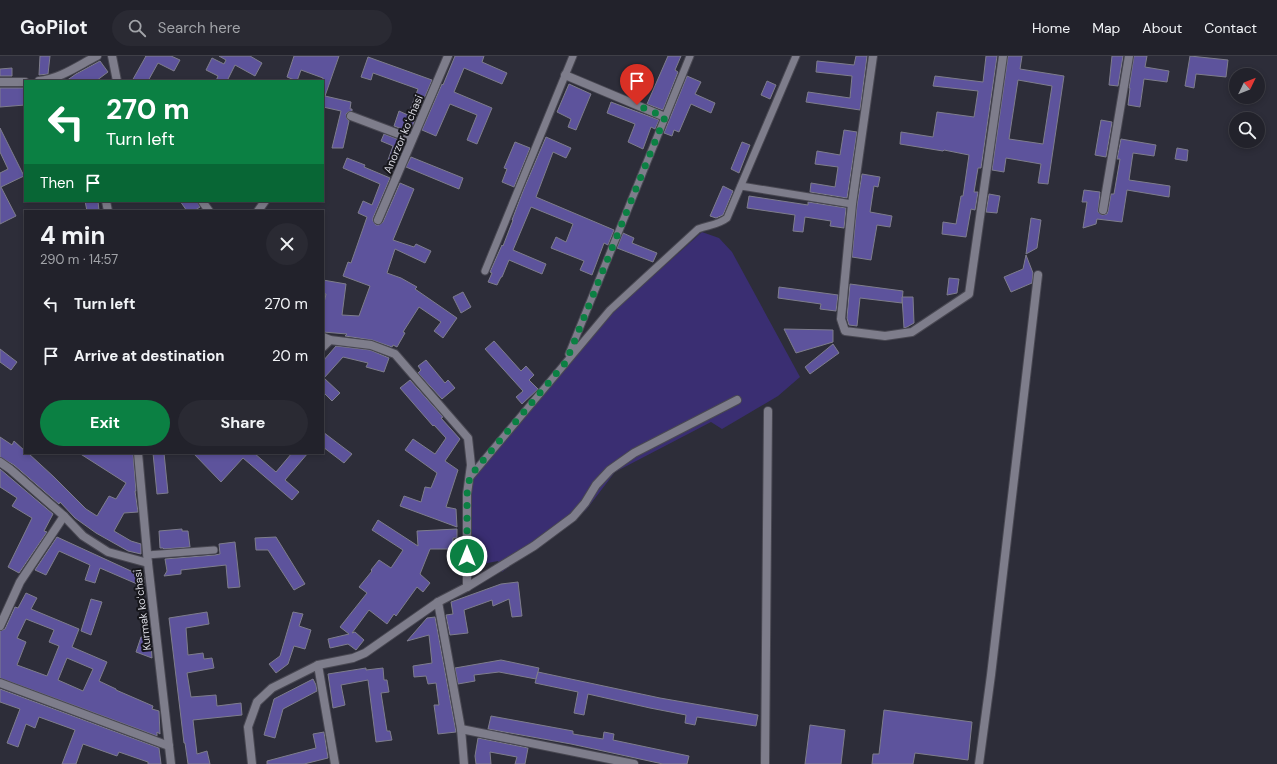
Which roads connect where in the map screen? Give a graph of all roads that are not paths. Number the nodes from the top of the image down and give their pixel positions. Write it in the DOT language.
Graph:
graph roads {
  1 [pos="97,56"];
  2 [pos="112,56"];
  3 [pos="448,56"];
  4 [pos="573,56"];
  5 [pos="690,56"];
  6 [pos="796,56"];
  7 [pos="873,56"];
  8 [pos="1003,56"];
  9 [pos="1129,56"];
  10 [pos="565,75"];
  11 [pos="47,80"];
  12 [pos="117,80"];
  13 [pos="0,82"];
  14 [pos="24,82"];
  15 [pos="351,116"];
  16 [pos="665,117"];
  17 [pos="412,140"];
  18 [pos="741,186"];
  19 [pos="203,202"];
  20 [pos="852,204"];
  21 [pos="209,210"];
  22 [pos="1103,210"];
  23 [pos="378,220"];
  24 [pos="485,271"];
  25 [pos="1038,275"];
  26 [pos="327,338"];
  27 [pos="566,362"];
  28 [pos="737,400"];
  29 [pos="768,411"];
  30 [pos="138,454"];
  31 [pos="0,462"];
  32 [pos="470,476"];
  33 [pos="64,516"];
  34 [pos="214,550"];
  35 [pos="147,559"];
  36 [pos="467,587"];
  37 [pos="438,602"];
  38 [pos="0,626"];
  39 [pos="318,665"];
  40 [pos="0,683"];
  41 [pos="460,729"];
  42 [pos="169,746"];
  43 [pos="171,764"];
  44 [pos="252,764"];
  45 [pos="335,764"];
  46 [pos="464,764"];
  47 [pos="634,764"];
  48 [pos="765,764"];
  49 [pos="978,764"];
  1 -- 11 [label="street"];
  2 -- 12 [label="street"];
  3 -- 17 [label="street, Anorzor koʻchasi"];
  4 -- 10 [label="lane"];
  5 -- 16 [label="lane"];
  6 -- 18 [label="lane"];
  7 -- 20 [label="street"];
  8 -- 20 [label="street"];
  9 -- 22 [label="street"];
  10 -- 16 [label="street"];
  10 -- 24 [label="lane"];
  13 -- 14 [label="street"];
  15 -- 17 [label="street"];
  16 -- 27 [label="lane"];
  17 -- 23 [label="street, Anorzor koʻchasi"];
  18 -- 20 [label="lane"];
  18 -- 27 [label="lane"];
  19 -- 21 [label="street"];
  25 -- 49 [label="street"];
  26 -- 32 [label="street"];
  27 -- 32 [label="lane"];
  28 -- 36 [label="street"];
  29 -- 48 [label="street"];
  30 -- 35 [label="street, Kurmak koʻchasi"];
  31 -- 33 [label="street"];
  32 -- 36 [label="street"];
  33 -- 35 [label="street"];
  33 -- 38 [label="street"];
  34 -- 35 [label="lane"];
  35 -- 42 [label="street, Kurmak koʻchasi"];
  36 -- 37 [label="street"];
  37 -- 39 [label="street"];
  37 -- 41 [label="street"];
  39 -- 44 [label="street"];
  39 -- 45 [label="street"];
  40 -- 42 [label="street"];
  41 -- 46 [label="street"];
  41 -- 47 [label="street"];
  42 -- 43 [label="street, Kurmak koʻchasi"];
}
